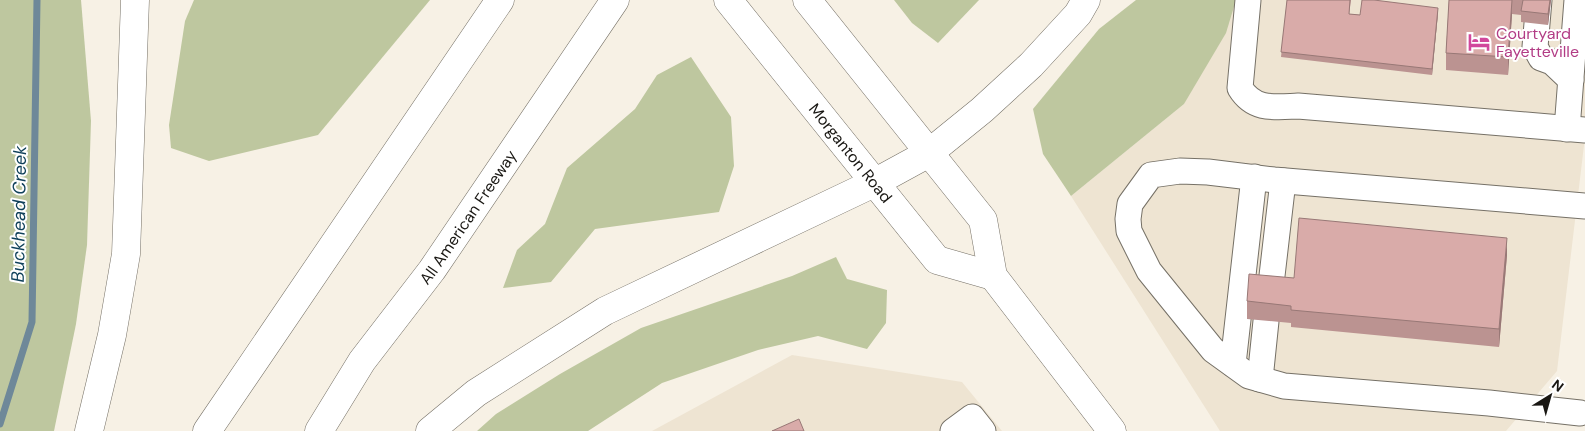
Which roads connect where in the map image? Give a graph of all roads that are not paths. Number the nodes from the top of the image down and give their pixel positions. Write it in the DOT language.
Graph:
graph roads {
  1 [pos="135,0"];
  2 [pos="500,0"];
  3 [pos="615,0"];
  4 [pos="728,0"];
  5 [pos="807,0"];
  6 [pos="1086,0"];
  7 [pos="1248,0"];
  8 [pos="1539,0"];
  9 [pos="1577,0"];
  10 [pos="1571,80"];
  11 [pos="1576,129"];
  12 [pos="929,153"];
  13 [pos="1254,177"];
  14 [pos="1283,181"];
  15 [pos="874,183"];
  16 [pos="1585,206"];
  17 [pos="993,276"];
  18 [pos="1270,293"];
  19 [pos="1266,321"];
  20 [pos="1233,364"];
  21 [pos="1260,379"];
  22 [pos="1579,415"];
  23 [pos="89,431"];
  24 [pos="207,431"];
  25 [pos="319,431"];
  26 [pos="430,431"];
  27 [pos="953,431"];
  28 [pos="983,431"];
  29 [pos="1112,431"];
  1 -- 23 [label="main road"];
  2 -- 24 [label="main road"];
  3 -- 25 [label="main road, All American Freeway"];
  4 -- 15 [label="main road, Morganton Road"];
  5 -- 12 [label="main road"];
  6 -- 12 [label="main road"];
  7 -- 11 [label="lane"];
  8 -- 10 [label="lane"];
  9 -- 10 [label="lane"];
  10 -- 11 [label="lane"];
  12 -- 15 [label="main road"];
  12 -- 17 [label="main road"];
  13 -- 14 [label="lane"];
  13 -- 20 [label="lane"];
  13 -- 20 [label="lane"];
  14 -- 16 [label="lane"];
  14 -- 18 [label="lane"];
  15 -- 17 [label="main road, Morganton Road"];
  15 -- 26 [label="main road"];
  17 -- 29 [label="main road"];
  19 -- 21 [label="lane"];
  20 -- 21 [label="lane"];
  21 -- 22 [label="lane"];
  27 -- 28 [label="lane"];
}
